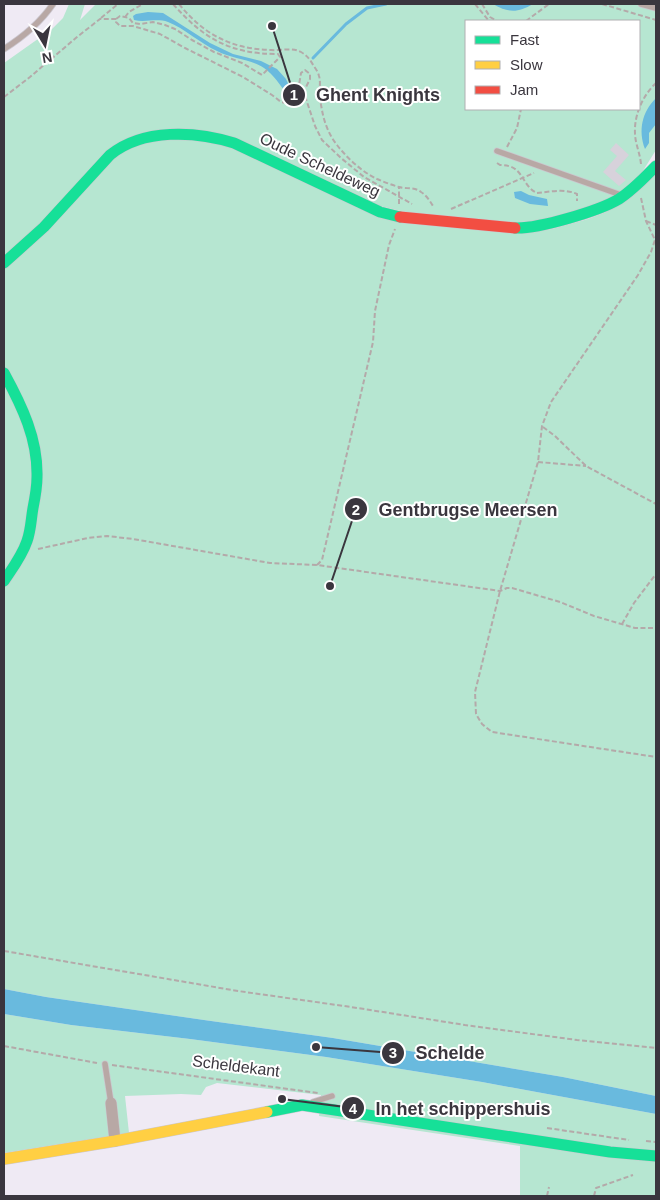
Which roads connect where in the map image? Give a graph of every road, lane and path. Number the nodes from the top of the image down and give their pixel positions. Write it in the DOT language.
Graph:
graph roads {
  1 [pos="52,4"];
  2 [pos="118,4"];
  3 [pos="143,4"];
  4 [pos="173,4"];
  5 [pos="180,4"];
  6 [pos="475,4"];
  7 [pos="482,4"];
  8 [pos="548,4"];
  9 [pos="602,4"];
  10 [pos="641,4"];
  11 [pos="656,8"];
  12 [pos="124,17"];
  13 [pos="100,19"];
  14 [pos="116,19"];
  15 [pos="488,20"];
  16 [pos="494,20"];
  17 [pos="527,20"];
  18 [pos="656,20"];
  19 [pos="4,49"];
  20 [pos="4,97"];
  21 [pos="521,110"];
  22 [pos="500,152"];
  23 [pos="656,166"];
  24 [pos="638,185"];
  25 [pos="399,196"];
  26 [pos="623,196"];
  27 [pos="576,204"];
  28 [pos="414,206"];
  29 [pos="399,217"];
  30 [pos="646,220"];
  31 [pos="656,225"];
  32 [pos="656,240"];
  33 [pos="4,263"];
  34 [pos="4,373"];
  35 [pos="542,426"];
  36 [pos="538,462"];
  37 [pos="586,466"];
  38 [pos="656,504"];
  39 [pos="23,551"];
  40 [pos="317,565"];
  41 [pos="656,574"];
  42 [pos="4,582"];
  43 [pos="500,590"];
  44 [pos="622,624"];
  45 [pos="656,628"];
  46 [pos="656,756"];
  47 [pos="4,951"];
  48 [pos="4,1046"];
  49 [pos="656,1048"];
  50 [pos="105,1064"];
  51 [pos="332,1096"];
  52 [pos="112,1103"];
  53 [pos="302,1105"];
  54 [pos="115,1140"];
  55 [pos="656,1156"];
  56 [pos="4,1159"];
  57 [pos="633,1175"];
  58 [pos="549,1187"];
  59 [pos="547,1196"];
  60 [pos="594,1196"];
  1 -- 19 [label="lane"];
  2 -- 13 [label="path"];
  3 -- 12 [label="path"];
  4 -- 12 [label="path"];
  5 -- 25 [label="path"];
  6 -- 15 [label="path"];
  7 -- 16 [label="path"];
  8 -- 17 [label="path"];
  9 -- 18 [label="path"];
  10 -- 11 [label="lane"];
  12 -- 14 [label="path"];
  13 -- 14 [label="path"];
  13 -- 20 [label="path"];
  14 -- 25 [label="path"];
  21 -- 22 [label="path"];
  22 -- 26 [label="lane"];
  22 -- 27 [label="path, bridge"];
  23 -- 24 [label="street, Oude Scheldeweg"];
  24 -- 26 [label="street, Oude Scheldeweg"];
  24 -- 30 [label="path"];
  25 -- 28 [label="path"];
  25 -- 29 [label="path"];
  26 -- 29 [label="street, Oude Scheldeweg"];
  29 -- 33 [label="street, Oude Scheldeweg"];
  29 -- 40 [label="path"];
  30 -- 31 [label="path"];
  30 -- 32 [label="path"];
  32 -- 35 [label="path"];
  34 -- 39 [label="street"];
  35 -- 36 [label="path"];
  35 -- 37 [label="path"];
  36 -- 37 [label="path"];
  36 -- 43 [label="path"];
  37 -- 38 [label="path"];
  39 -- 40 [label="path"];
  39 -- 42 [label="street"];
  40 -- 43 [label="path"];
  41 -- 44 [label="path"];
  43 -- 44 [label="path"];
  43 -- 46 [label="path"];
  44 -- 45 [label="path"];
  47 -- 49 [label="path"];
  48 -- 50 [label="path, Scheldekant"];
  50 -- 51 [label="path, Scheldekant"];
  50 -- 52 [label="lane"];
  51 -- 53 [label="lane"];
  52 -- 54 [label="street"];
  53 -- 54 [label="street"];
  53 -- 55 [label="street"];
  54 -- 56 [label="street"];
  57 -- 60 [label="path"];
  58 -- 59 [label="path"];
}
